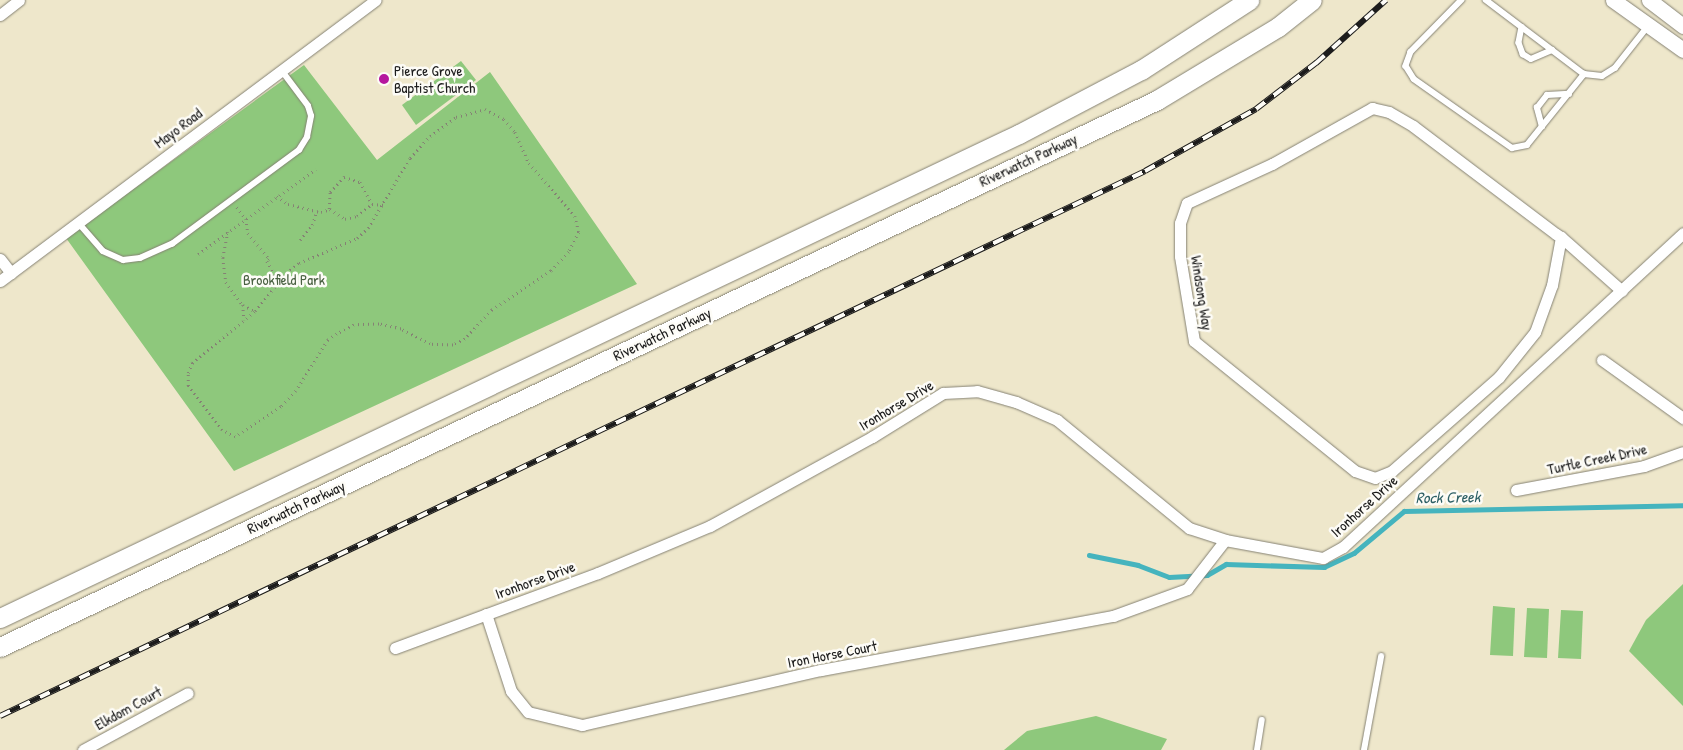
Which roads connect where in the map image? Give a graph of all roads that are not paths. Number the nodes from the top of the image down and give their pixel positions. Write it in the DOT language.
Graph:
graph roads {
  1 [pos="20,0"];
  2 [pos="376,0"];
  3 [pos="1249,0"];
  4 [pos="1312,0"];
  5 [pos="1462,0"];
  6 [pos="1486,0"];
  7 [pos="1613,0"];
  8 [pos="1649,0"];
  9 [pos="0,15"];
  10 [pos="1648,26"];
  11 [pos="1683,26"];
  12 [pos="1522,27"];
  13 [pos="1552,50"];
  14 [pos="1683,50"];
  15 [pos="281,70"];
  16 [pos="1584,74"];
  17 [pos="1569,94"];
  18 [pos="1542,126"];
  19 [pos="78,222"];
  20 [pos="1683,233"];
  21 [pos="1561,238"];
  22 [pos="0,259"];
  23 [pos="11,273"];
  24 [pos="0,281"];
  25 [pos="1622,291"];
  26 [pos="1602,360"];
  27 [pos="1683,418"];
  28 [pos="1683,452"];
  29 [pos="1516,490"];
  30 [pos="1225,540"];
  31 [pos="486,614"];
  32 [pos="0,618"];
  33 [pos="0,648"];
  34 [pos="395,648"];
  35 [pos="1382,657"];
  36 [pos="188,693"];
  37 [pos="1262,720"];
  38 [pos="83,750"];
  39 [pos="1258,750"];
  40 [pos="1364,750"];
  1 -- 9 [label="street"];
  2 -- 15 [label="street, Mayo Road"];
  3 -- 32 [label="main road, Riverwatch Parkway"];
  4 -- 33 [label="main road, Riverwatch Parkway"];
  5 -- 18 [label="lane"];
  6 -- 12 [label="lane"];
  7 -- 10 [label="street"];
  8 -- 11 [label="street"];
  10 -- 14 [label="street"];
  10 -- 16 [label="lane"];
  12 -- 13 [label="lane"];
  12 -- 13 [label="lane"];
  13 -- 16 [label="lane"];
  15 -- 19 [label="street, Mayo Road"];
  15 -- 19 [label="lane"];
  16 -- 17 [label="lane"];
  17 -- 18 [label="lane"];
  17 -- 18 [label="lane"];
  19 -- 23 [label="street, Mayo Road"];
  20 -- 25 [label="street"];
  21 -- 21 [label="street, Windsong Way"];
  21 -- 25 [label="street, Windsong Way"];
  22 -- 23 [label="street"];
  23 -- 24 [label="street, Mayo Road"];
  25 -- 30 [label="street, Ironhorse Drive"];
  26 -- 27 [label="street"];
  28 -- 29 [label="street, Turtle Creek Drive"];
  30 -- 31 [label="street, Ironhorse Drive"];
  30 -- 31 [label="street, Iron Horse Court"];
  31 -- 34 [label="street, Ironhorse Drive"];
  35 -- 40 [label="lane"];
  36 -- 38 [label="street, Elkdom Court"];
  37 -- 39 [label="lane"];
}
